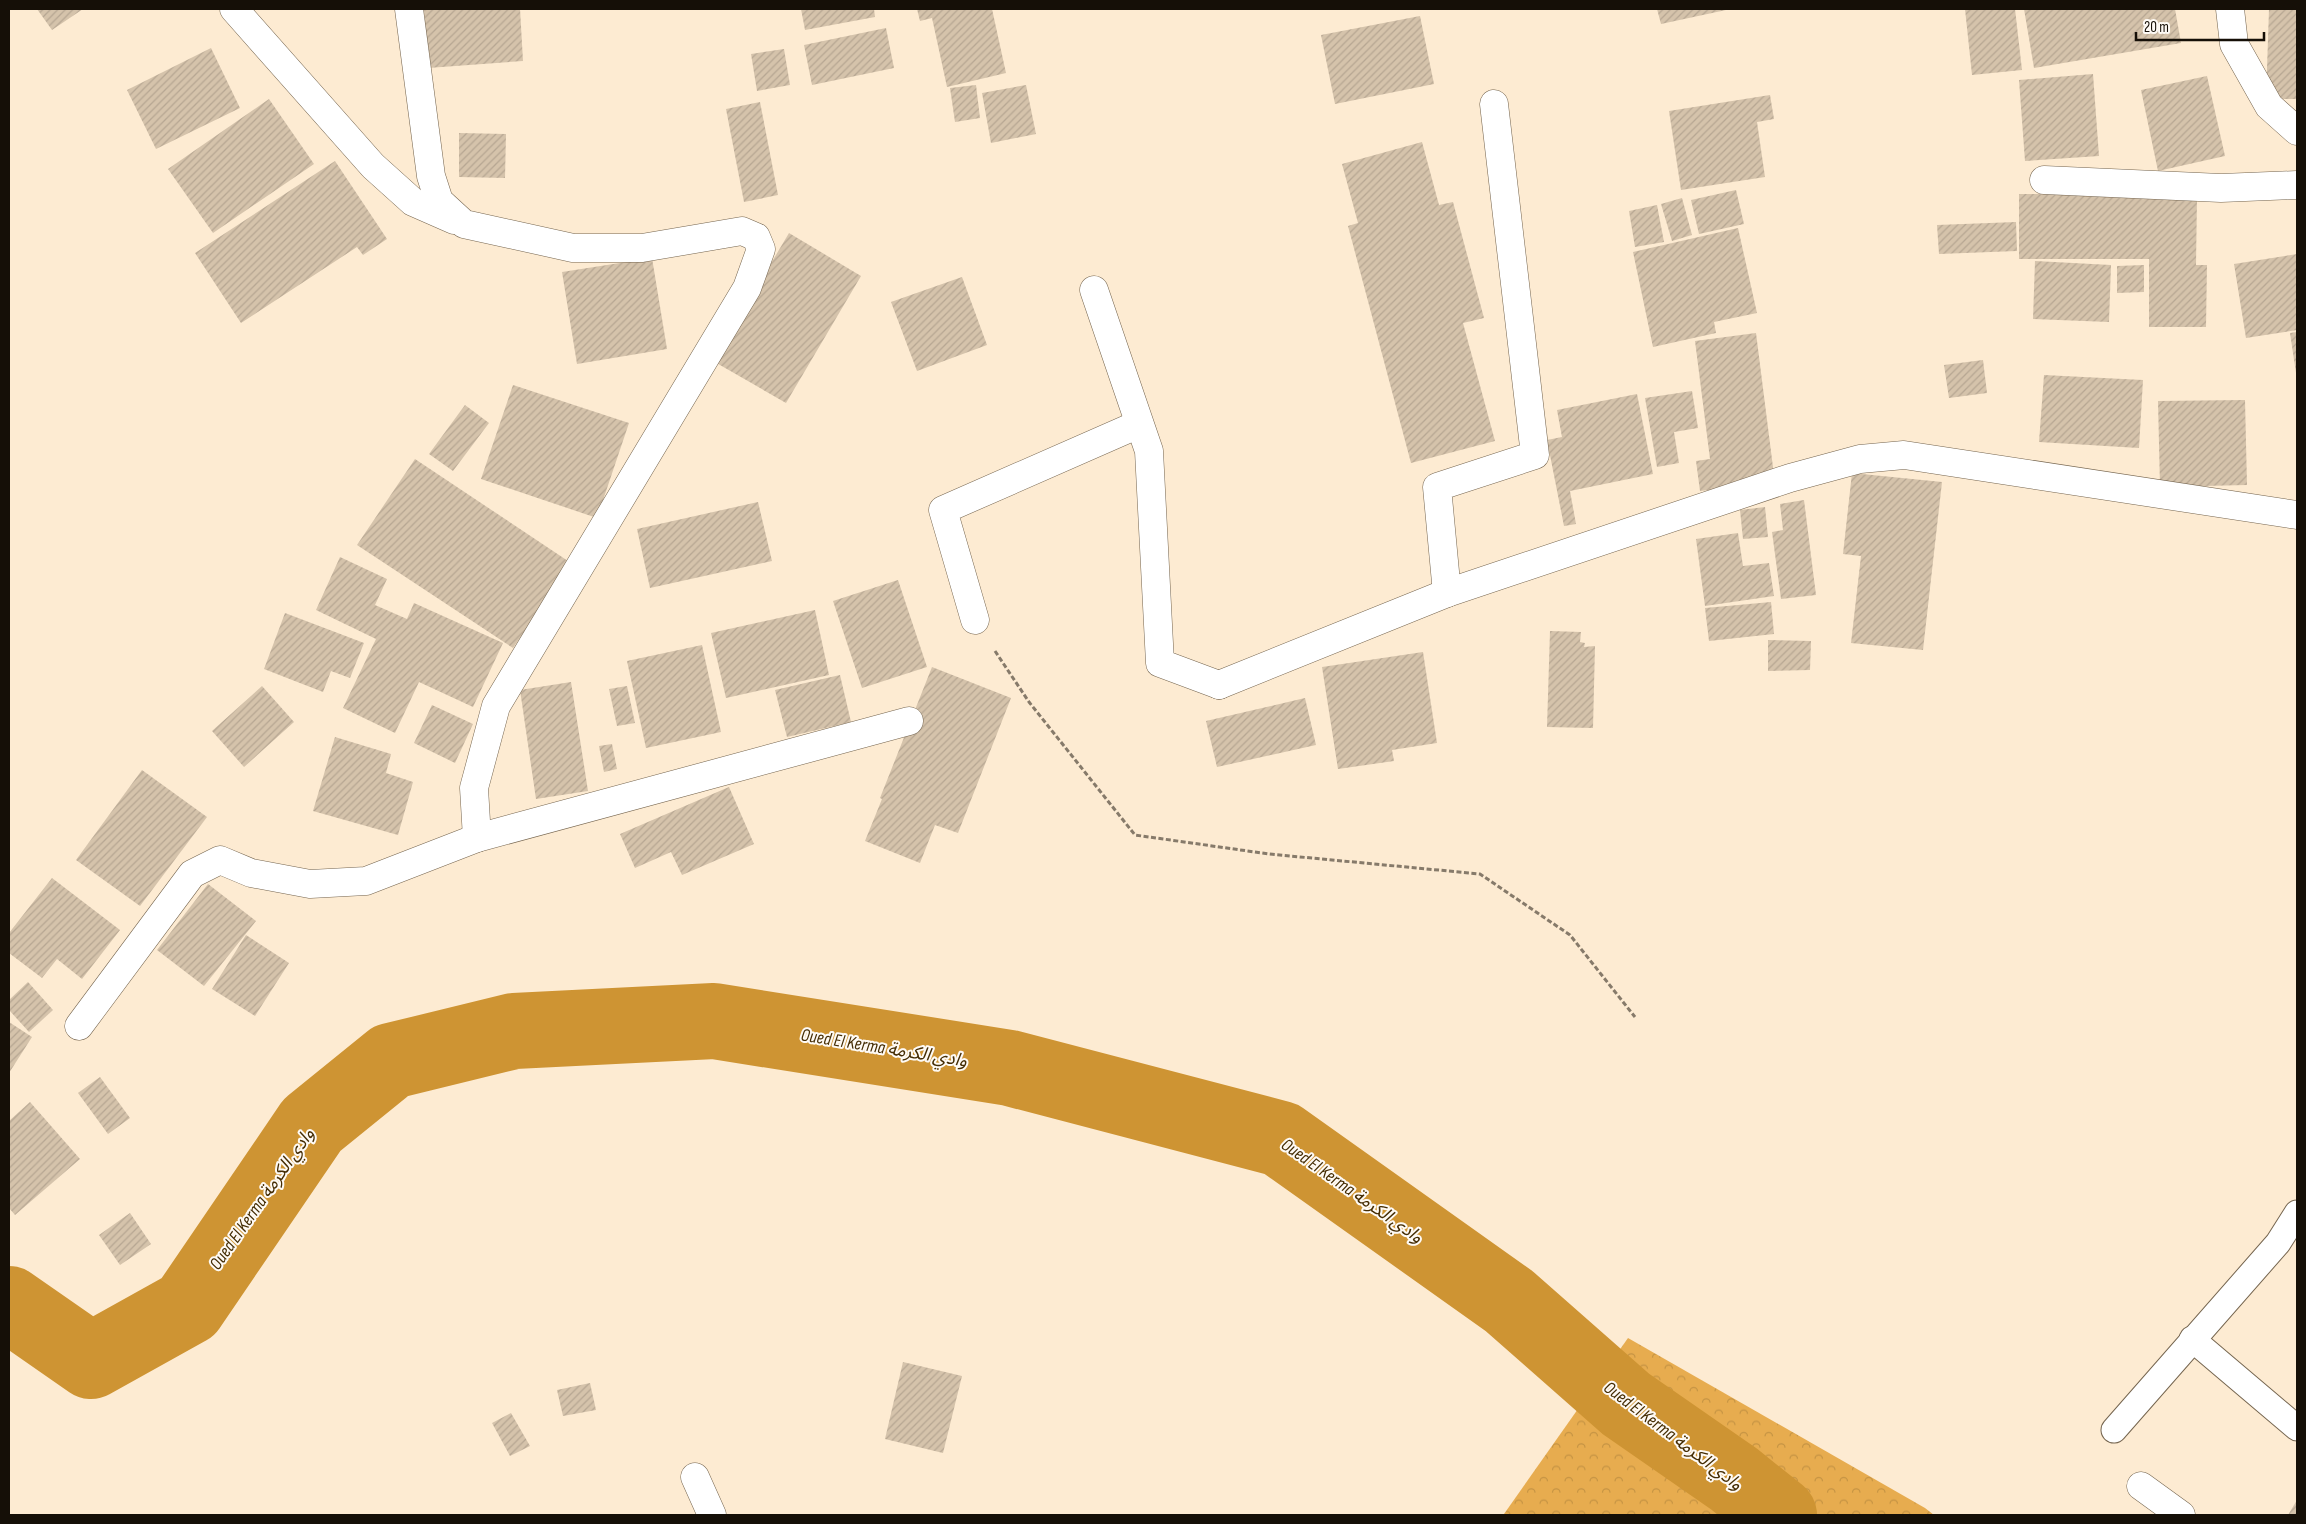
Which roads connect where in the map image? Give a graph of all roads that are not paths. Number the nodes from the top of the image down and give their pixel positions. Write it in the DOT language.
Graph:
graph roads {
  1 [pos="234,9"];
  2 [pos="409,9"];
  3 [pos="2230,9"];
  4 [pos="1494,104"];
  5 [pos="2297,131"];
  6 [pos="2044,180"];
  7 [pos="2297,185"];
  8 [pos="464,224"];
  9 [pos="1094,290"];
  10 [pos="1139,424"];
  11 [pos="2297,515"];
  12 [pos="1448,593"];
  13 [pos="975,620"];
  14 [pos="909,721"];
  15 [pos="477,838"];
  16 [pos="80,1026"];
  17 [pos="2297,1213"];
  18 [pos="2192,1339"];
  19 [pos="2297,1428"];
  20 [pos="2114,1430"];
  21 [pos="695,1477"];
  22 [pos="2141,1486"];
  23 [pos="712,1515"];
  24 [pos="2180,1515"];
  1 -- 8 [label="street"];
  2 -- 8 [label="street"];
  3 -- 5 [label="street"];
  4 -- 12 [label="street"];
  6 -- 7 [label="street"];
  8 -- 15 [label="street"];
  9 -- 10 [label="street"];
  10 -- 12 [label="street"];
  10 -- 13 [label="street"];
  11 -- 12 [label="street"];
  14 -- 15 [label="street"];
  15 -- 16 [label="street"];
  17 -- 18 [label="lane"];
  18 -- 19 [label="lane"];
  18 -- 20 [label="lane"];
  21 -- 23 [label="street"];
  22 -- 24 [label="street"];
}
